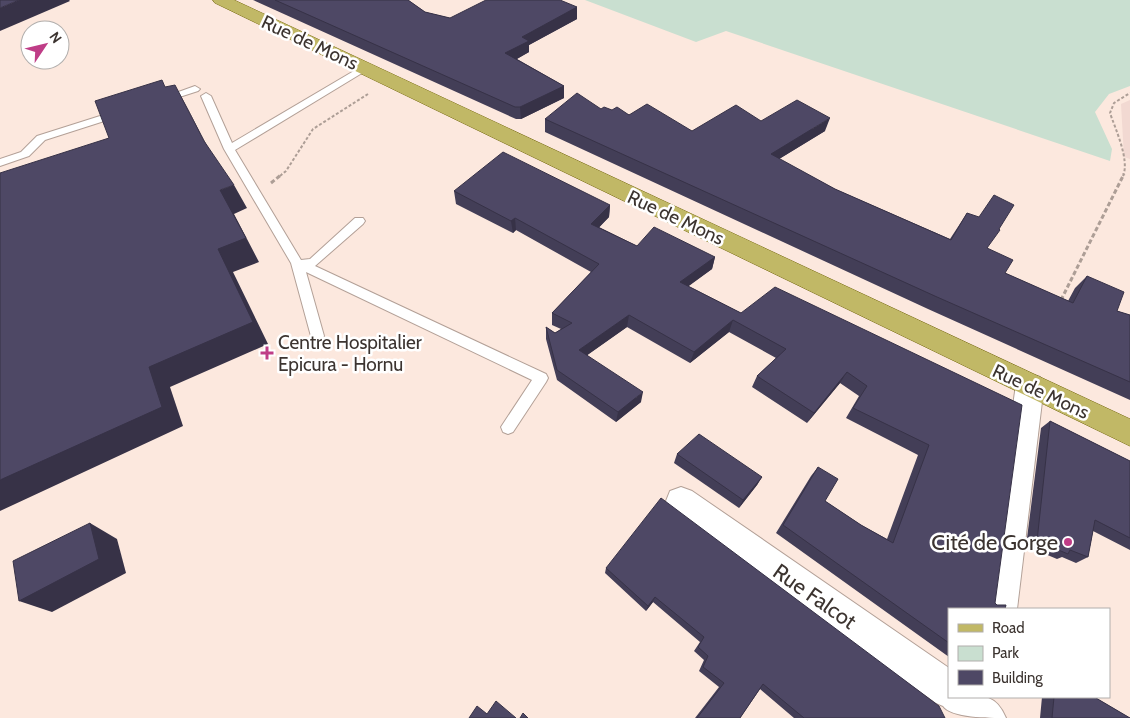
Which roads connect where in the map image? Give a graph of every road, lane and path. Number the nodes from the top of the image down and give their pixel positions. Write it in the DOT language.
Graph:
graph roads {
  1 [pos="221,0"];
  2 [pos="364,68"];
  3 [pos="390,80"];
  4 [pos="195,89"];
  5 [pos="1130,93"];
  6 [pos="206,96"];
  7 [pos="151,103"];
  8 [pos="133,109"];
  9 [pos="229,149"];
  10 [pos="0,162"];
  11 [pos="256,195"];
  12 [pos="359,221"];
  13 [pos="297,263"];
  14 [pos="1059,302"];
  15 [pos="317,336"];
  16 [pos="1030,386"];
  17 [pos="508,427"];
  18 [pos="1130,433"];
  19 [pos="681,501"];
  20 [pos="1000,608"];
  21 [pos="948,688"];
  22 [pos="962,698"];
  23 [pos="973,706"];
  1 -- 2 [label="main road, Rue de Mons"];
  2 -- 3 [label="main road, Rue de Mons"];
  2 -- 9 [label="lane"];
  3 -- 11 [label="path"];
  3 -- 16 [label="main road, Rue de Mons"];
  4 -- 7 [label="lane"];
  5 -- 14 [label="path"];
  6 -- 9 [label="lane"];
  8 -- 10 [label="lane"];
  9 -- 11 [label="lane"];
  11 -- 13 [label="lane"];
  12 -- 13 [label="lane"];
  13 -- 15 [label="lane"];
  13 -- 17 [label="lane"];
  16 -- 18 [label="main road, Rue de Mons"];
  16 -- 20 [label="street"];
  19 -- 21 [label="street, Rue Falcot"];
  22 -- 23 [label="street, Rue Falcot"];
}
